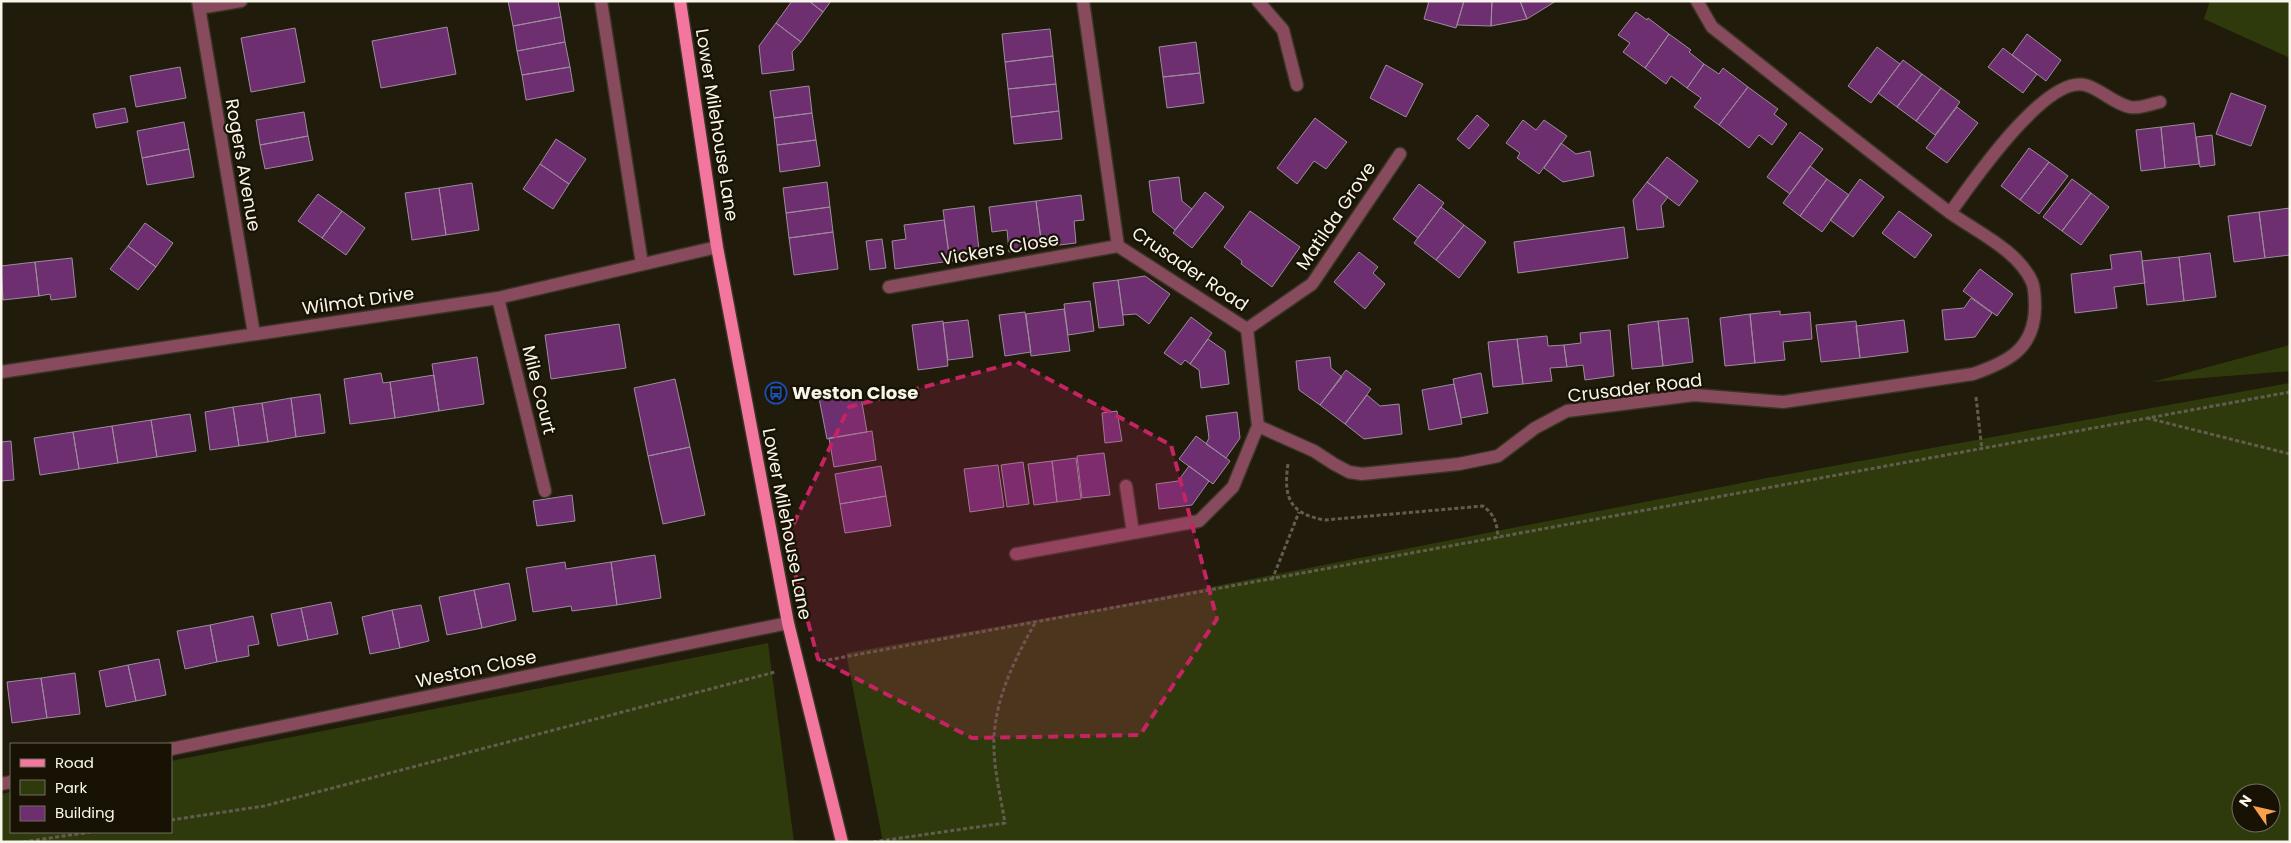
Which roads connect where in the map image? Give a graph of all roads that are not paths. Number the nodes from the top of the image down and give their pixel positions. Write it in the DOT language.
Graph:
graph roads {
  1 [pos="241,1"];
  2 [pos="601,1"];
  3 [pos="680,1"];
  4 [pos="1083,1"];
  5 [pos="1258,1"];
  6 [pos="1697,1"];
  7 [pos="198,4"];
  8 [pos="1297,85"];
  9 [pos="2160,102"];
  10 [pos="1400,154"];
  11 [pos="1950,213"];
  12 [pos="1118,246"];
  13 [pos="717,247"];
  14 [pos="642,264"];
  15 [pos="889,287"];
  16 [pos="498,298"];
  17 [pos="1248,329"];
  18 [pos="254,334"];
  19 [pos="1,372"];
  20 [pos="1258,426"];
  21 [pos="1126,486"];
  22 [pos="545,491"];
  23 [pos="1133,533"];
  24 [pos="1016,554"];
  25 [pos="788,623"];
  26 [pos="172,750"];
  27 [pos="842,842"];
  1 -- 7 [label="street"];
  2 -- 14 [label="street"];
  3 -- 13 [label="main road, Lower Milehouse Lane"];
  4 -- 12 [label="street, Crusader Road"];
  5 -- 8 [label="street"];
  6 -- 11 [label="street, Crusader Road"];
  7 -- 18 [label="street, Rogers Avenue"];
  9 -- 11 [label="street"];
  10 -- 17 [label="street, Matilda Grove"];
  11 -- 20 [label="street, Crusader Road"];
  12 -- 15 [label="street, Vickers Close"];
  12 -- 17 [label="street, Crusader Road"];
  13 -- 14 [label="street, Wilmot Drive"];
  13 -- 25 [label="main road, Lower Milehouse Lane"];
  14 -- 16 [label="street, Wilmot Drive"];
  16 -- 18 [label="street, Wilmot Drive"];
  16 -- 22 [label="street, Mile Court"];
  17 -- 20 [label="street, Crusader Road"];
  18 -- 19 [label="street, Wilmot Drive"];
  20 -- 23 [label="street"];
  21 -- 23 [label="street"];
  23 -- 24 [label="street"];
  25 -- 26 [label="street, Weston Close"];
  25 -- 27 [label="main road, Lower Milehouse Lane"];
}
